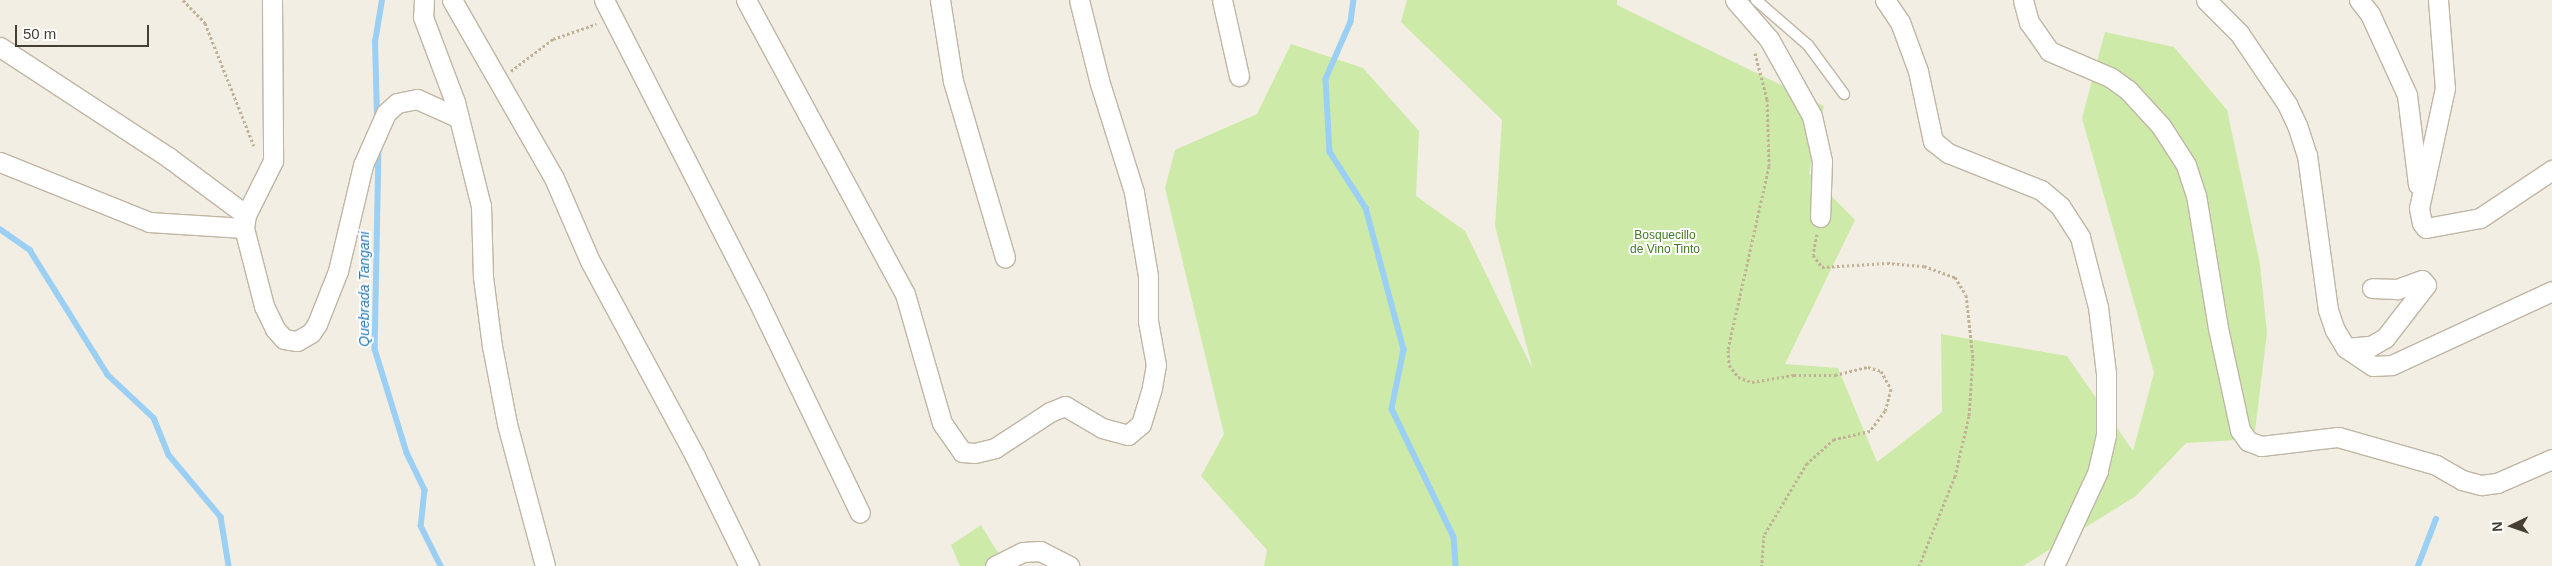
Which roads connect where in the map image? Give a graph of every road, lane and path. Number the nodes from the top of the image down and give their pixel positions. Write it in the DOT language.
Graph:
graph roads {
  1 [pos="183,0"];
  2 [pos="272,0"];
  3 [pos="424,0"];
  4 [pos="452,0"];
  5 [pos="604,0"];
  6 [pos="746,0"];
  7 [pos="940,0"];
  8 [pos="1079,0"];
  9 [pos="1222,0"];
  10 [pos="1734,0"];
  11 [pos="1756,0"];
  12 [pos="1885,0"];
  13 [pos="2023,0"];
  14 [pos="2206,0"];
  15 [pos="2359,0"];
  16 [pos="2438,0"];
  17 [pos="614,20"];
  18 [pos="0,48"];
  19 [pos="1753,49"];
  20 [pos="1239,76"];
  21 [pos="496,81"];
  22 [pos="1844,94"];
  23 [pos="459,118"];
  24 [pos="255,147"];
  25 [pos="0,162"];
  26 [pos="2552,170"];
  27 [pos="2419,208"];
  28 [pos="1820,216"];
  29 [pos="245,222"];
  30 [pos="1005,258"];
  31 [pos="2372,288"];
  32 [pos="2552,291"];
  33 [pos="2346,348"];
  34 [pos="2552,459"];
  35 [pos="860,513"];
  36 [pos="545,566"];
  37 [pos="749,566"];
  38 [pos="995,566"];
  39 [pos="1069,566"];
  40 [pos="1762,566"];
  41 [pos="1919,566"];
  42 [pos="2054,566"];
  1 -- 24 [label="path"];
  2 -- 29 [label="street"];
  3 -- 23 [label="street"];
  4 -- 21 [label="street"];
  5 -- 17 [label="street"];
  6 -- 8 [label="street"];
  7 -- 30 [label="street"];
  9 -- 20 [label="street"];
  10 -- 28 [label="street"];
  11 -- 22 [label="lane"];
  12 -- 42 [label="street"];
  13 -- 34 [label="street"];
  14 -- 33 [label="street"];
  15 -- 27 [label="street"];
  16 -- 27 [label="street"];
  17 -- 21 [label="path"];
  17 -- 35 [label="street"];
  18 -- 29 [label="street"];
  19 -- 40 [label="path"];
  21 -- 37 [label="street"];
  23 -- 29 [label="street"];
  23 -- 36 [label="street"];
  25 -- 29 [label="street"];
  26 -- 27 [label="street"];
  28 -- 41 [label="path"];
  31 -- 33 [label="street"];
  32 -- 33 [label="street"];
  38 -- 39 [label="street"];
}
